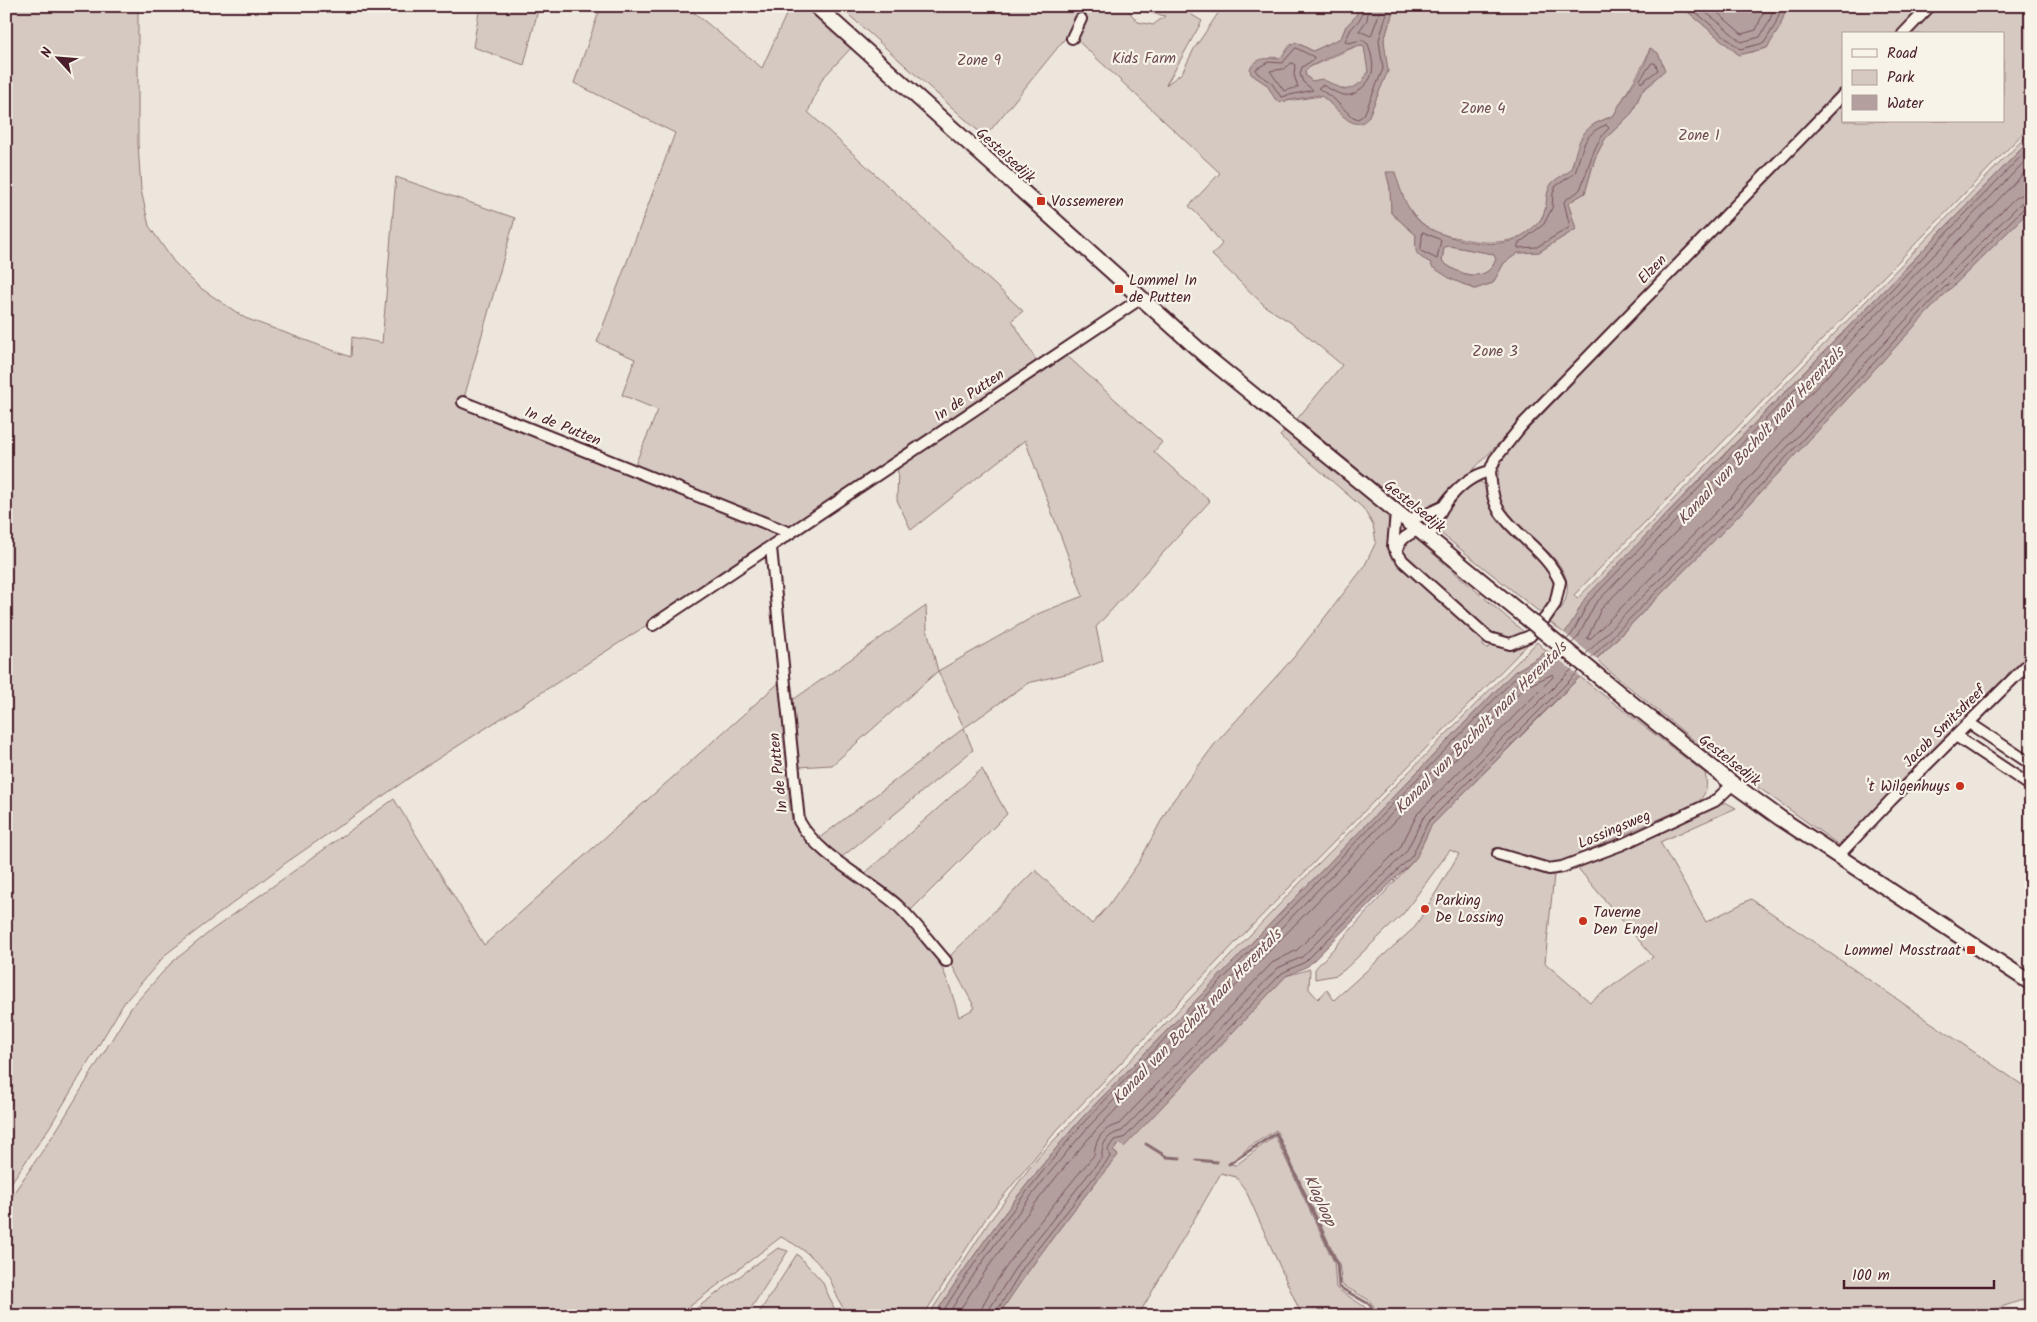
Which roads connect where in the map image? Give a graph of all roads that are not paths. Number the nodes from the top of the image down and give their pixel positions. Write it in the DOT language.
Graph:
graph roads {
  1 [pos="816,6"];
  2 [pos="1930,6"];
  3 [pos="1081,19"];
  4 [pos="1905,32"];
  5 [pos="1072,38"];
  6 [pos="1842,96"];
  7 [pos="1140,298"];
  8 [pos="463,402"];
  9 [pos="1490,471"];
  10 [pos="1443,507"];
  11 [pos="1400,516"];
  12 [pos="1418,530"];
  13 [pos="790,533"];
  14 [pos="1430,540"];
  15 [pos="771,548"];
  16 [pos="1396,553"];
  17 [pos="653,625"];
  18 [pos="2031,661"];
  19 [pos="1969,724"];
  20 [pos="1956,736"];
  21 [pos="2031,764"];
  22 [pos="1733,784"];
  23 [pos="2031,786"];
  24 [pos="1498,854"];
  25 [pos="1838,856"];
  26 [pos="946,961"];
  27 [pos="2031,983"];
  1 -- 7 [label="main road, Gestelsedijk"];
  2 -- 4 [label="street"];
  3 -- 5 [label="street"];
  6 -- 9 [label="street, Elzen"];
  7 -- 11 [label="main road, Gestelsedijk"];
  7 -- 13 [label="street, In de Putten"];
  8 -- 13 [label="street, In de Putten"];
  9 -- 10 [label="street"];
  9 -- 16 [label="street"];
  10 -- 11 [label="street"];
  10 -- 14 [label="street"];
  11 -- 12 [label="main road, Gestelsedijk"];
  11 -- 16 [label="street"];
  12 -- 14 [label="main road, Gestelsedijk"];
  12 -- 16 [label="street"];
  13 -- 15 [label="street, In de Putten"];
  14 -- 22 [label="main road, Gestelsedijk, bridge"];
  15 -- 17 [label="street, In de Putten"];
  15 -- 26 [label="street, In de Putten"];
  18 -- 19 [label="street, Jacob Smitsdreef"];
  19 -- 20 [label="street, Jacob Smitsdreef"];
  19 -- 21 [label="street"];
  20 -- 23 [label="street"];
  20 -- 25 [label="street, Jacob Smitsdreef"];
  22 -- 24 [label="street, Lossingsweg"];
  22 -- 25 [label="main road, Gestelsedijk"];
  25 -- 27 [label="main road, Gestelsedijk"];
}
